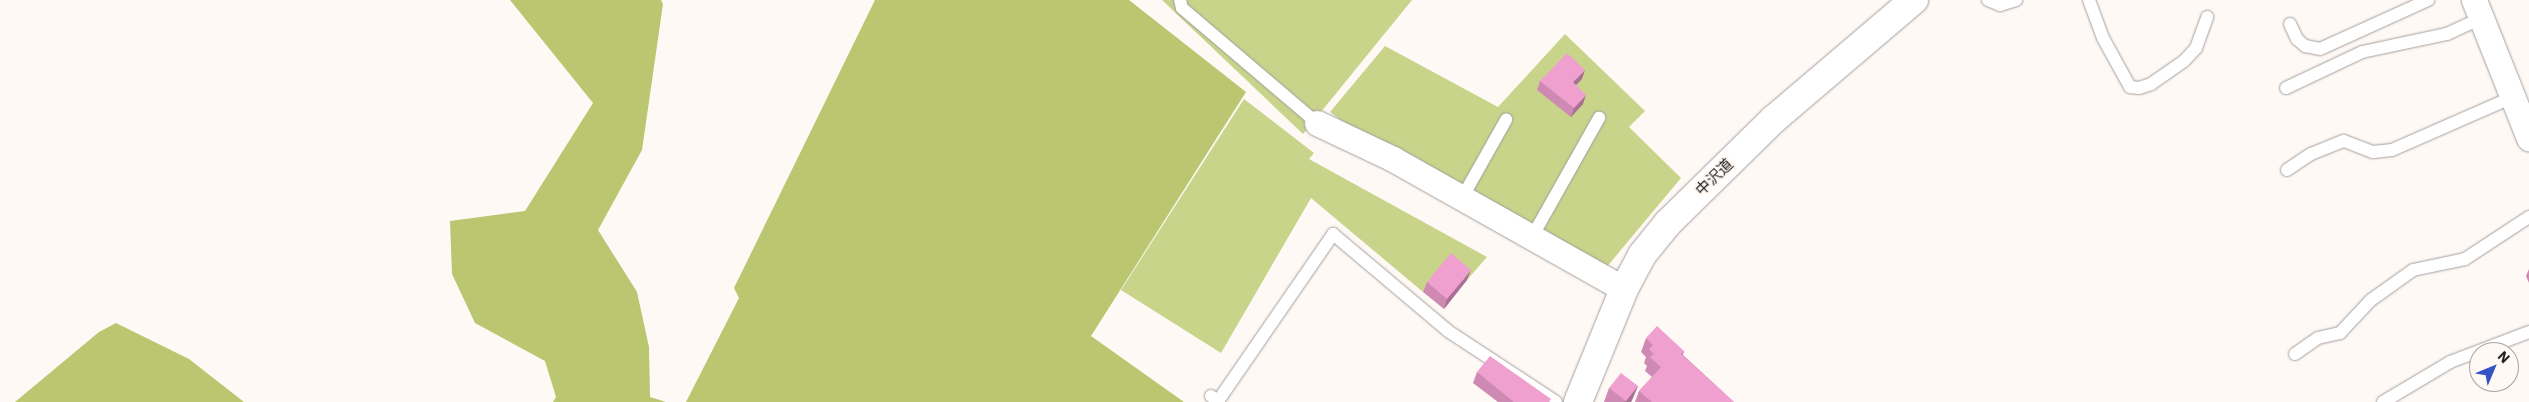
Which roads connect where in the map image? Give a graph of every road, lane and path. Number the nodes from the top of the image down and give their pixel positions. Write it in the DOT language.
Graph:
graph roads {
  1 [pos="1180,0"];
  2 [pos="1988,0"];
  3 [pos="2016,0"];
  4 [pos="2089,0"];
  5 [pos="2428,0"];
  6 [pos="1909,2"];
  7 [pos="2478,9"];
  8 [pos="2208,17"];
  9 [pos="2290,24"];
  10 [pos="2286,88"];
  11 [pos="2513,97"];
  12 [pos="1599,118"];
  13 [pos="1506,120"];
  14 [pos="1318,123"];
  15 [pos="2529,138"];
  16 [pos="2287,170"];
  17 [pos="1462,198"];
  18 [pos="2529,218"];
  19 [pos="1532,237"];
  20 [pos="1624,289"];
  21 [pos="2529,332"];
  22 [pos="2295,354"];
  23 [pos="1211,396"];
  24 [pos="1556,402"];
  25 [pos="1578,402"];
  26 [pos="2383,402"];
  1 -- 14 [label="lane"];
  2 -- 3 [label="lane"];
  4 -- 8 [label="lane"];
  5 -- 9 [label="lane"];
  6 -- 20 [label="street, 中沢道"];
  7 -- 10 [label="lane"];
  7 -- 11 [label="street"];
  11 -- 15 [label="street"];
  11 -- 16 [label="lane"];
  12 -- 19 [label="lane"];
  13 -- 17 [label="lane"];
  14 -- 17 [label="street"];
  17 -- 19 [label="street"];
  18 -- 22 [label="lane"];
  19 -- 20 [label="street"];
  20 -- 25 [label="street, 中沢道"];
  21 -- 26 [label="lane"];
  23 -- 24 [label="lane"];
}
